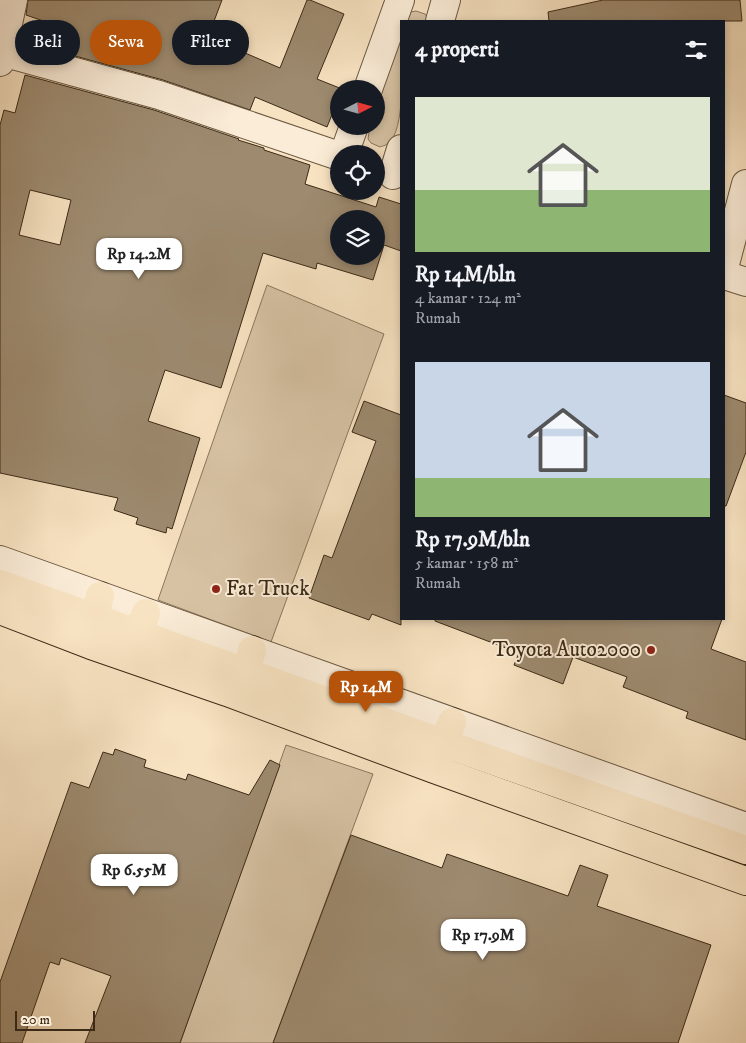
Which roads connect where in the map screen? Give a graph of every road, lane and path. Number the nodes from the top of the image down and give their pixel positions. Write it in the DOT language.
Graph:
graph roads {
  1 [pos="14,0"];
  2 [pos="400,0"];
  3 [pos="446,0"];
  4 [pos="440,20"];
  5 [pos="1,57"];
  6 [pos="371,80"];
  7 [pos="400,151"];
  8 [pos="330,153"];
  9 [pos="390,174"];
  10 [pos="746,184"];
  11 [pos="725,264"];
  12 [pos="725,276"];
  13 [pos="746,282"];
  14 [pos="0,560"];
  15 [pos="0,584"];
  16 [pos="97,607"];
  17 [pos="0,610"];
  18 [pos="448,733"];
  19 [pos="434,770"];
  20 [pos="746,827"];
  21 [pos="746,850"];
  22 [pos="746,881"];
  1 -- 5 [label="street"];
  2 -- 6 [label="street"];
  3 -- 4 [label="street"];
  5 -- 8 [label="street"];
  7 -- 9 [label="street"];
  10 -- 11 [label="street"];
  12 -- 13 [label="street"];
  14 -- 16 [label="street"];
  15 -- 16 [label="main road"];
  16 -- 18 [label="main road"];
  17 -- 19 [label="main road"];
  18 -- 19 [label="main road"];
  18 -- 20 [label="street"];
  18 -- 21 [label="main road"];
  19 -- 22 [label="main road"];
}
